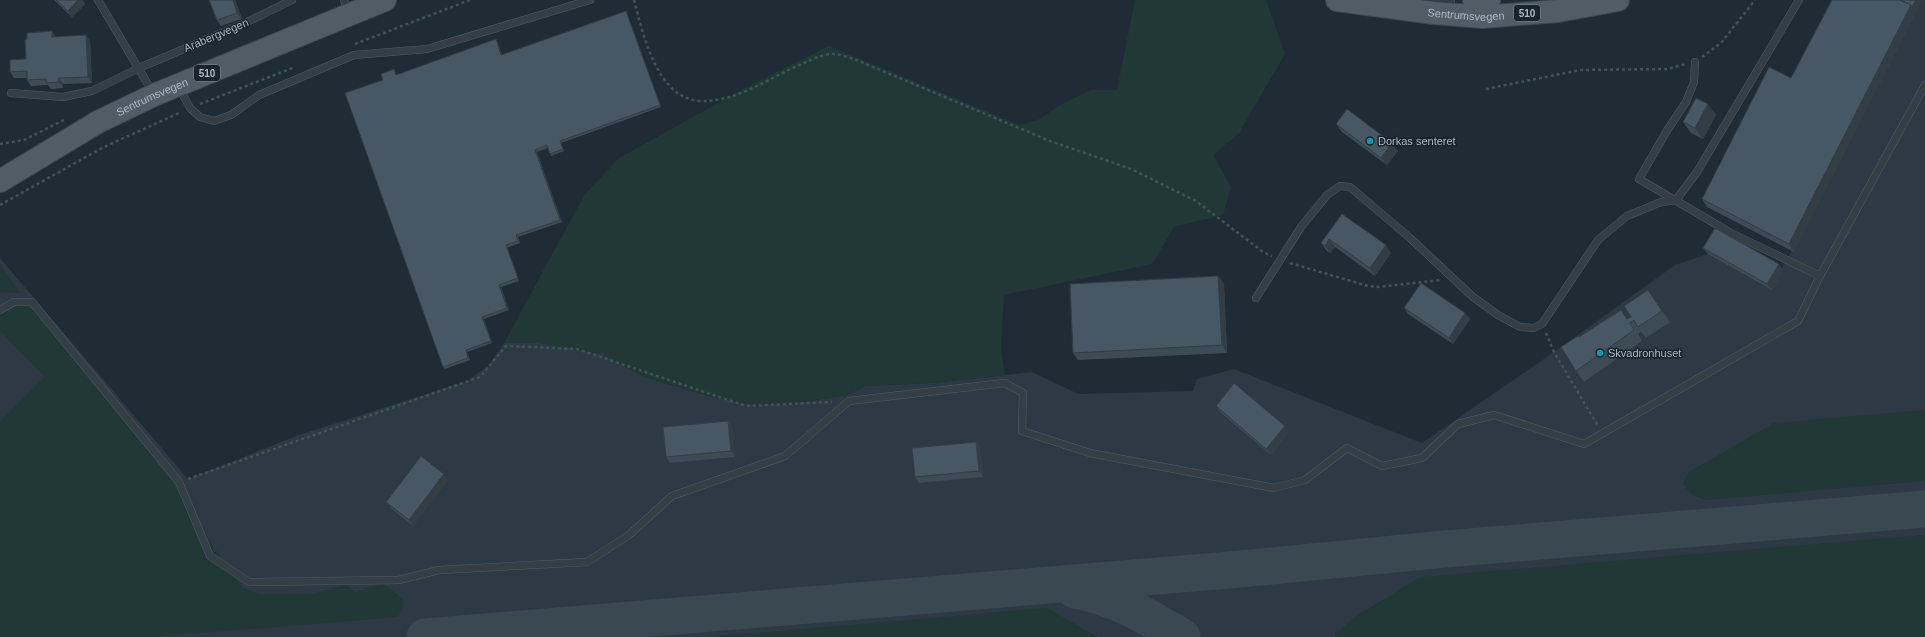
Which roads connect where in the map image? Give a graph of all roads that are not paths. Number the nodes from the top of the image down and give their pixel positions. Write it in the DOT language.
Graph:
graph roads {
  1 [pos="98,0"];
  2 [pos="292,0"];
  3 [pos="385,0"];
  4 [pos="590,0"];
  5 [pos="1337,0"];
  6 [pos="1474,0"];
  7 [pos="1489,0"];
  8 [pos="1618,0"];
  9 [pos="1799,0"];
  10 [pos="1436,4"];
  11 [pos="346,7"];
  12 [pos="1695,62"];
  13 [pos="139,68"];
  14 [pos="178,85"];
  15 [pos="1925,85"];
  16 [pos="11,93"];
  17 [pos="154,95"];
  18 [pos="35,158"];
  19 [pos="0,166"];
  20 [pos="0,180"];
  21 [pos="1676,200"];
  22 [pos="1820,276"];
  23 [pos="1256,298"];
  24 [pos="0,310"];
  1 -- 13 [label="lane"];
  2 -- 13 [label="lane, Arabergvegen"];
  3 -- 11 [label="main road, Sentrumsvegen / 510"];
  4 -- 14 [label="lane"];
  5 -- 10 [label="main road, Sentrumsvegen / 510"];
  6 -- 7 [label="main road, Sentrumsvegen"];
  8 -- 10 [label="main road, Sentrumsvegen / 510"];
  9 -- 21 [label="lane"];
  11 -- 14 [label="main road, Sentrumsvegen / 510"];
  12 -- 21 [label="lane"];
  13 -- 16 [label="lane, Arabergvegen"];
  13 -- 17 [label="lane"];
  14 -- 17 [label="main road, Sentrumsvegen / 510"];
  15 -- 22 [label="lane"];
  17 -- 18 [label="main road, Sentrumsvegen / 510"];
  18 -- 19 [label="main road, Sentrumsvegen / 510"];
  18 -- 20 [label="main road, Sentrumsvegen / 510"];
  21 -- 22 [label="lane"];
  21 -- 23 [label="lane"];
  22 -- 24 [label="lane"];
}
